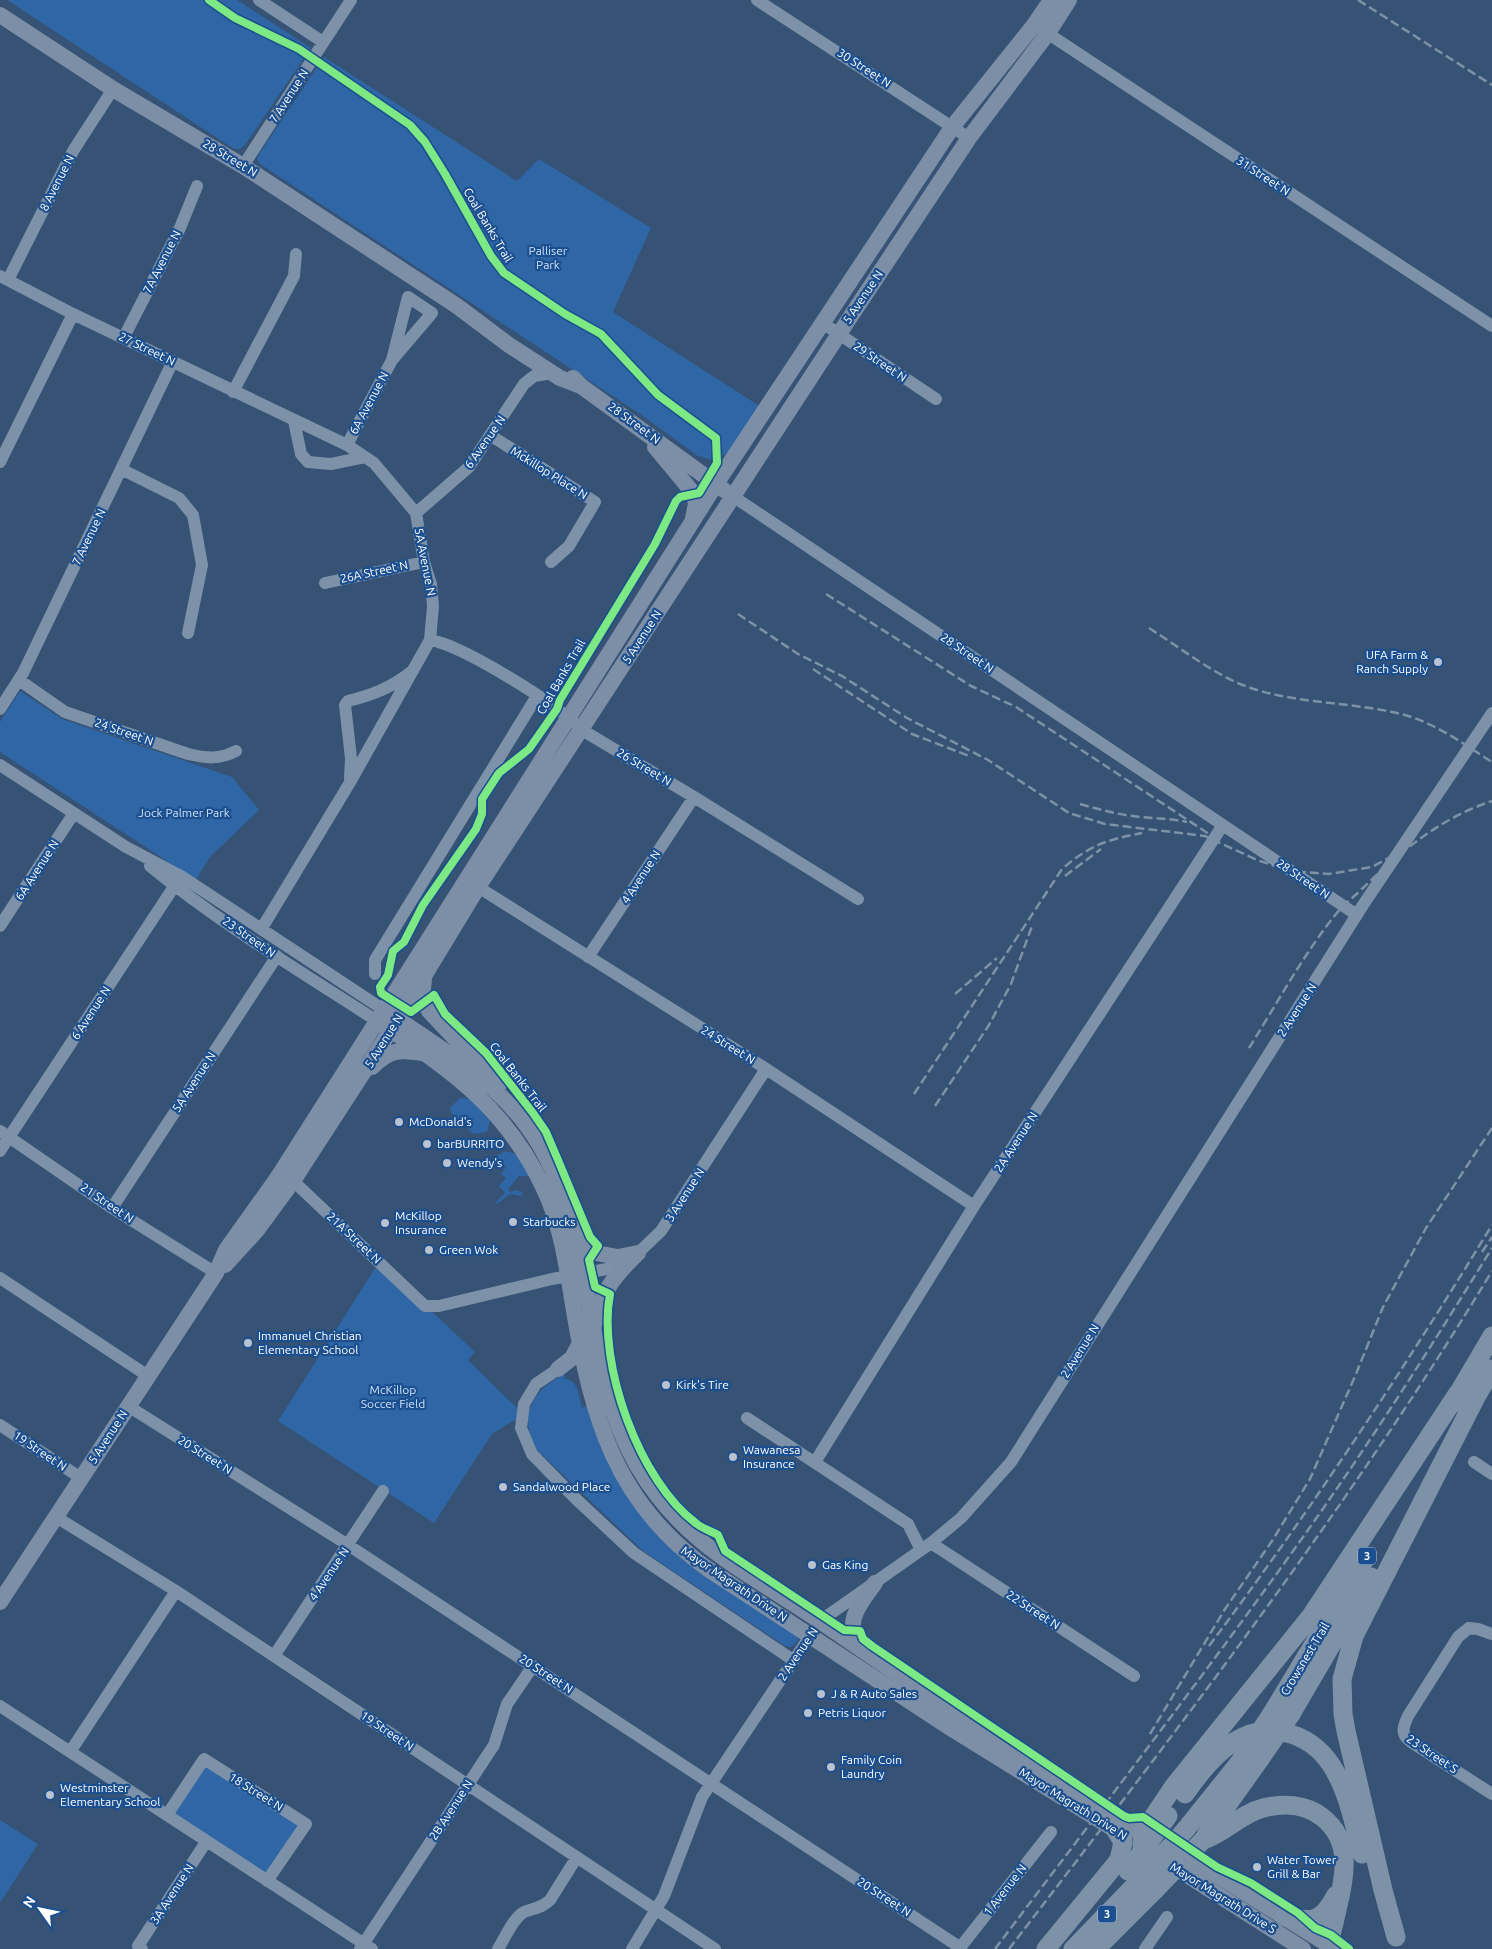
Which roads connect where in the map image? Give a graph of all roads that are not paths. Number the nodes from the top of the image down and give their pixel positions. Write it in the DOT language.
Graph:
graph roads {
  1 [pos="259,0"];
  2 [pos="351,0"];
  3 [pos="757,0"];
  4 [pos="1050,0"];
  5 [pos="1069,0"];
  6 [pos="0,15"];
  7 [pos="1041,29"];
  8 [pos="323,42"];
  9 [pos="113,89"];
  10 [pos="953,126"];
  11 [pos="969,138"];
  12 [pos="243,166"];
  13 [pos="197,186"];
  14 [pos="296,254"];
  15 [pos="4,278"];
  16 [pos="457,306"];
  17 [pos="74,314"];
  18 [pos="824,324"];
  19 [pos="1492,326"];
  20 [pos="838,334"];
  21 [pos="124,337"];
  22 [pos="522,353"];
  23 [pos="392,360"];
  24 [pos="172,361"];
  25 [pos="552,373"];
  26 [pos="524,384"];
  27 [pos="581,386"];
  28 [pos="233,392"];
  29 [pos="936,399"];
  30 [pos="294,420"];
  31 [pos="630,420"];
  32 [pos="490,435"];
  33 [pos="346,445"];
  34 [pos="365,457"];
  35 [pos="0,462"];
  36 [pos="121,469"];
  37 [pos="716,484"];
  38 [pos="734,497"];
  39 [pos="416,513"];
  40 [pos="690,526"];
  41 [pos="424,562"];
  42 [pos="551,562"];
  43 [pos="325,582"];
  44 [pos="188,633"];
  45 [pos="430,640"];
  46 [pos="416,668"];
  47 [pos="19,680"];
  48 [pos="537,696"];
  49 [pos="0,709"];
  50 [pos="1492,713"];
  51 [pos="569,716"];
  52 [pos="582,730"];
  53 [pos="236,751"];
  54 [pos="0,765"];
  55 [pos="349,784"];
  56 [pos="694,796"];
  57 [pos="74,814"];
  58 [pos="1223,825"];
  59 [pos="178,881"];
  60 [pos="478,887"];
  61 [pos="858,899"];
  62 [pos="1357,915"];
  63 [pos="0,926"];
  64 [pos="262,928"];
  65 [pos="277,956"];
  66 [pos="588,957"];
  67 [pos="374,974"];
  68 [pos="424,977"];
  69 [pos="388,1020"];
  70 [pos="426,1054"];
  71 [pos="766,1069"];
  72 [pos="358,1081"];
  73 [pos="519,1116"];
  74 [pos="5,1134"];
  75 [pos="0,1151"];
  76 [pos="288,1176"];
  77 [pos="974,1206"];
  78 [pos="112,1208"];
  79 [pos="570,1222"];
  80 [pos="638,1254"];
  81 [pos="216,1273"];
  82 [pos="576,1276"];
  83 [pos="0,1278"];
  84 [pos="426,1306"];
  85 [pos="593,1331"];
  86 [pos="1492,1336"];
  87 [pos="580,1343"];
  88 [pos="558,1369"];
  89 [pos="1492,1369"];
  90 [pos="148,1376"];
  91 [pos="589,1378"];
  92 [pos="1466,1397"];
  93 [pos="128,1406"];
  94 [pos="747,1418"];
  95 [pos="0,1424"];
  96 [pos="815,1462"];
  97 [pos="1474,1462"];
  98 [pos="1492,1474"];
  99 [pos="81,1478"];
  100 [pos="382,1491"];
  101 [pos="56,1516"];
  102 [pos="348,1544"];
  103 [pos="926,1547"];
  104 [pos="875,1583"];
  105 [pos="176,1590"];
  106 [pos="0,1602"];
  107 [pos="820,1621"];
  108 [pos="1492,1634"];
  109 [pos="811,1635"];
  110 [pos="865,1653"];
  111 [pos="274,1656"];
  112 [pos="793,1660"];
  113 [pos="533,1666"];
  114 [pos="1134,1676"];
  115 [pos="0,1706"];
  116 [pos="70,1752"];
  117 [pos="711,1783"];
  118 [pos="468,1784"];
  119 [pos="1492,1794"];
  120 [pos="167,1815"];
  121 [pos="1115,1829"];
  122 [pos="1051,1832"];
  123 [pos="1143,1840"];
  124 [pos="1203,1840"];
  125 [pos="206,1842"];
  126 [pos="577,1856"];
  127 [pos="267,1880"];
  128 [pos="1344,1881"];
  129 [pos="1143,1884"];
  130 [pos="656,1910"];
  131 [pos="1167,1917"];
  132 [pos="1285,1917"];
  133 [pos="1401,1943"];
  134 [pos="1324,1945"];
  135 [pos="365,1947"];
  136 [pos="140,1948"];
  137 [pos="960,1948"];
  138 [pos="498,1949"];
  139 [pos="632,1949"];
  140 [pos="715,1949"];
  141 [pos="1046,1949"];
  142 [pos="1062,1949"];
  143 [pos="1073,1949"];
  144 [pos="1096,1949"];
  145 [pos="1105,1949"];
  146 [pos="1145,1949"];
  147 [pos="1302,1949"];
  1 -- 8 [label="street"];
  2 -- 8 [label="street, 7 Avenue N"];
  3 -- 10 [label="street, 30 Street N"];
  4 -- 7 [label="main road, 5 Avenue N"];
  5 -- 7 [label="main road, 5 Avenue N"];
  6 -- 9 [label="main road, 28 Street N"];
  7 -- 10 [label="main road, 5 Avenue N"];
  7 -- 11 [label="main road, 5 Avenue N"];
  7 -- 19 [label="street, 31 Street N"];
  8 -- 12 [label="street, 7 Avenue N"];
  9 -- 12 [label="main road, 28 Street N"];
  9 -- 15 [label="street, 8 Avenue N"];
  10 -- 11 [label="street, 30 Street N"];
  10 -- 18 [label="main road, 5 Avenue N"];
  11 -- 20 [label="main road, 5 Avenue N"];
  12 -- 16 [label="main road, 28 Street N"];
  13 -- 21 [label="street, 7A Avenue N"];
  14 -- 28 [label="street"];
  15 -- 17 [label="street, 27 Street N"];
  16 -- 22 [label="main road, 28 Street N"];
  16 -- 27 [label="main road, 28 Street N"];
  17 -- 21 [label="street, 27 Street N"];
  17 -- 35 [label="street"];
  18 -- 20 [label="street, 29 Street N"];
  18 -- 37 [label="main road, 5 Avenue N"];
  20 -- 29 [label="street, 29 Street N"];
  20 -- 38 [label="main road, 5 Avenue N"];
  21 -- 24 [label="street, 27 Street N"];
  22 -- 25 [label="main road, 28 Street N"];
  22 -- 26 [label="street"];
  23 -- 33 [label="street, 6A Avenue N"];
  24 -- 28 [label="street, 27 Street N"];
  24 -- 36 [label="street, 7 Avenue N"];
  25 -- 26 [label="street"];
  25 -- 27 [label="main road, 28 Street N"];
  26 -- 32 [label="street, 6 Avenue N"];
  27 -- 31 [label="main road, 28 Street N"];
  28 -- 30 [label="street, 27 Street N"];
  30 -- 33 [label="street, 27 Street N"];
  30 -- 34 [label="street"];
  31 -- 37 [label="main road, 28 Street N"];
  31 -- 40 [label="main road"];
  32 -- 39 [label="street, 6 Avenue N"];
  32 -- 42 [label="street, Mckillop Place N"];
  33 -- 34 [label="street, 27 Street N"];
  34 -- 39 [label="street, 27 Street N"];
  36 -- 44 [label="street"];
  36 -- 47 [label="street, 7 Avenue N"];
  37 -- 38 [label="main road, 28 Street N"];
  37 -- 40 [label="main road, 5 Avenue N"];
  38 -- 52 [label="main road, 5 Avenue N"];
  38 -- 58 [label="street, 28 Street N"];
  39 -- 41 [label="street, 5A Avenue N"];
  40 -- 51 [label="main road, 5 Avenue N"];
  41 -- 43 [label="street, 26A Street N"];
  41 -- 45 [label="street, 5A Avenue N"];
  45 -- 46 [label="street, 5A Avenue N"];
  45 -- 48 [label="street, 26 Street N"];
  46 -- 55 [label="street, 5A Avenue N"];
  46 -- 55 [label="street, 5A Avenue N"];
  47 -- 49 [label="street, 7 Avenue N"];
  47 -- 53 [label="street, 24 Street N"];
  48 -- 51 [label="street, 26 Street N"];
  48 -- 67 [label="street"];
  50 -- 62 [label="street, 2 Avenue N"];
  51 -- 52 [label="street, 26 Street N"];
  51 -- 69 [label="main road, 5 Avenue N"];
  52 -- 56 [label="street, 26 Street N"];
  52 -- 60 [label="main road, 5 Avenue N"];
  54 -- 57 [label="street, 23 Street N"];
  55 -- 64 [label="street, 5A Avenue N"];
  56 -- 61 [label="street, 26 Street N"];
  56 -- 66 [label="street, 4 Avenue N"];
  57 -- 59 [label="street, 23 Street N"];
  57 -- 63 [label="street, 6A Avenue N"];
  58 -- 62 [label="street, 28 Street N"];
  58 -- 77 [label="street, 2A Avenue N"];
  59 -- 64 [label="street, 23 Street N"];
  59 -- 65 [label="street, 23 Street N"];
  59 -- 74 [label="street, 6 Avenue N"];
  60 -- 66 [label="street, 24 Street N"];
  60 -- 68 [label="main road, 5 Avenue N"];
  62 -- 103 [label="street, 2 Avenue N"];
  64 -- 69 [label="street, 23 Street N"];
  65 -- 69 [label="street, 23 Street N"];
  65 -- 78 [label="street, 5A Avenue N"];
  66 -- 71 [label="street, 24 Street N"];
  68 -- 69 [label="main road, 5 Avenue N"];
  68 -- 73 [label="main road"];
  69 -- 70 [label="main road, Mayor Magrath Drive N"];
  69 -- 72 [label="main road, 5 Avenue N"];
  69 -- 73 [label="main road, Mayor Magrath Drive N"];
  69 -- 76 [label="main road, 5 Avenue N"];
  70 -- 72 [label="main road"];
  70 -- 82 [label="main road, Mayor Magrath Drive N"];
  71 -- 77 [label="street, 24 Street N"];
  71 -- 80 [label="street, 3 Avenue N"];
  72 -- 76 [label="main road, 5 Avenue N"];
  73 -- 79 [label="main road, Mayor Magrath Drive N"];
  74 -- 75 [label="street, 6 Avenue N"];
  74 -- 78 [label="street, 21 Street N"];
  76 -- 81 [label="main road, 5 Avenue N"];
  76 -- 84 [label="street, 21A Street N"];
  77 -- 96 [label="street, 2A Avenue N"];
  78 -- 81 [label="street, 21 Street N"];
  79 -- 80 [label="main road"];
  79 -- 82 [label="main road, Mayor Magrath Drive N"];
  80 -- 82 [label="street, 3 Avenue N"];
  80 -- 85 [label="main road"];
  81 -- 90 [label="main road, 5 Avenue N"];
  82 -- 84 [label="street, 3 Avenue N"];
  82 -- 85 [label="main road, Mayor Magrath Drive N"];
  82 -- 87 [label="main road, Mayor Magrath Drive N"];
  83 -- 90 [label="street"];
  85 -- 107 [label="main road, Mayor Magrath Drive N"];
  86 -- 92 [label="highway, Crowsnest Trail / 3"];
  87 -- 88 [label="main road"];
  87 -- 91 [label="main road, Mayor Magrath Drive N"];
  88 -- 91 [label="main road"];
  88 -- 112 [label="street"];
  89 -- 92 [label="highway, Crowsnest Trail / 3"];
  90 -- 93 [label="main road, 5 Avenue N"];
  91 -- 109 [label="main road, Mayor Magrath Drive N"];
  92 -- 123 [label="highway"];
  92 -- 124 [label="highway, Crowsnest Trail / 3, bridge"];
  92 -- 129 [label="highway, Crowsnest Trail / 3, bridge"];
  92 -- 133 [label="highway"];
  93 -- 99 [label="main road, 5 Avenue N"];
  93 -- 102 [label="street, 20 Street N"];
  94 -- 96 [label="street"];
  95 -- 99 [label="street, 19 Street N"];
  96 -- 103 [label="street"];
  97 -- 98 [label="street"];
  99 -- 101 [label="main road, 5 Avenue N"];
  100 -- 102 [label="street, 4 Avenue N"];
  101 -- 105 [label="street, 19 Street N"];
  101 -- 106 [label="main road, 5 Avenue N"];
  102 -- 111 [label="street, 4 Avenue N"];
  102 -- 113 [label="street, 20 Street N"];
  103 -- 104 [label="street, 2 Avenue N"];
  103 -- 114 [label="street, 22 Street N"];
  104 -- 107 [label="street, 2 Avenue N"];
  104 -- 110 [label="main road"];
  105 -- 111 [label="street, 19 Street N"];
  105 -- 116 [label="street"];
  107 -- 109 [label="street, 2 Avenue N"];
  107 -- 110 [label="main road, Mayor Magrath Drive N"];
  108 -- 119 [label="street, 23 Street S"];
  109 -- 112 [label="street, 2 Avenue N"];
  109 -- 121 [label="main road, Mayor Magrath Drive N"];
  110 -- 123 [label="main road, Mayor Magrath Drive N"];
  111 -- 118 [label="street, 19 Street N"];
  112 -- 117 [label="street, 2 Avenue N"];
  113 -- 117 [label="street, 20 Street N"];
  113 -- 118 [label="street, 2B Avenue N"];
  115 -- 116 [label="street"];
  116 -- 120 [label="street"];
  117 -- 130 [label="street, 2 Avenue N"];
  117 -- 137 [label="street, 20 Street N"];
  118 -- 126 [label="street, 19 Street N"];
  118 -- 135 [label="street, 2B Avenue N"];
  120 -- 125 [label="street"];
  120 -- 127 [label="street, 18 Street N"];
  121 -- 123 [label="main road, Mayor Magrath Drive N"];
  121 -- 141 [label="highway"];
  122 -- 137 [label="street, 1 Avenue N"];
  123 -- 132 [label="main road, Mayor Magrath Drive S"];
  123 -- 147 [label="main road, Mayor Magrath Drive S"];
  124 -- 128 [label="highway"];
  124 -- 129 [label="highway, Crowsnest Trail / 3, bridge"];
  125 -- 127 [label="street"];
  125 -- 136 [label="street, 3A Avenue N"];
  126 -- 130 [label="street, 19 Street N"];
  126 -- 138 [label="street"];
  127 -- 135 [label="street"];
  128 -- 132 [label="highway"];
  128 -- 134 [label="highway"];
  129 -- 133 [label="highway, bridge"];
  129 -- 142 [label="highway"];
  129 -- 143 [label="highway, Crowsnest Trail / 3"];
  129 -- 144 [label="highway, Crowsnest Trail / 3"];
  129 -- 145 [label="highway"];
  130 -- 139 [label="street, 2 Avenue N"];
  130 -- 140 [label="street, 19 Street N"];
  131 -- 146 [label="street"];
  132 -- 134 [label="main road, Mayor Magrath Drive S"];
  134 -- 147 [label="main road"];
}
